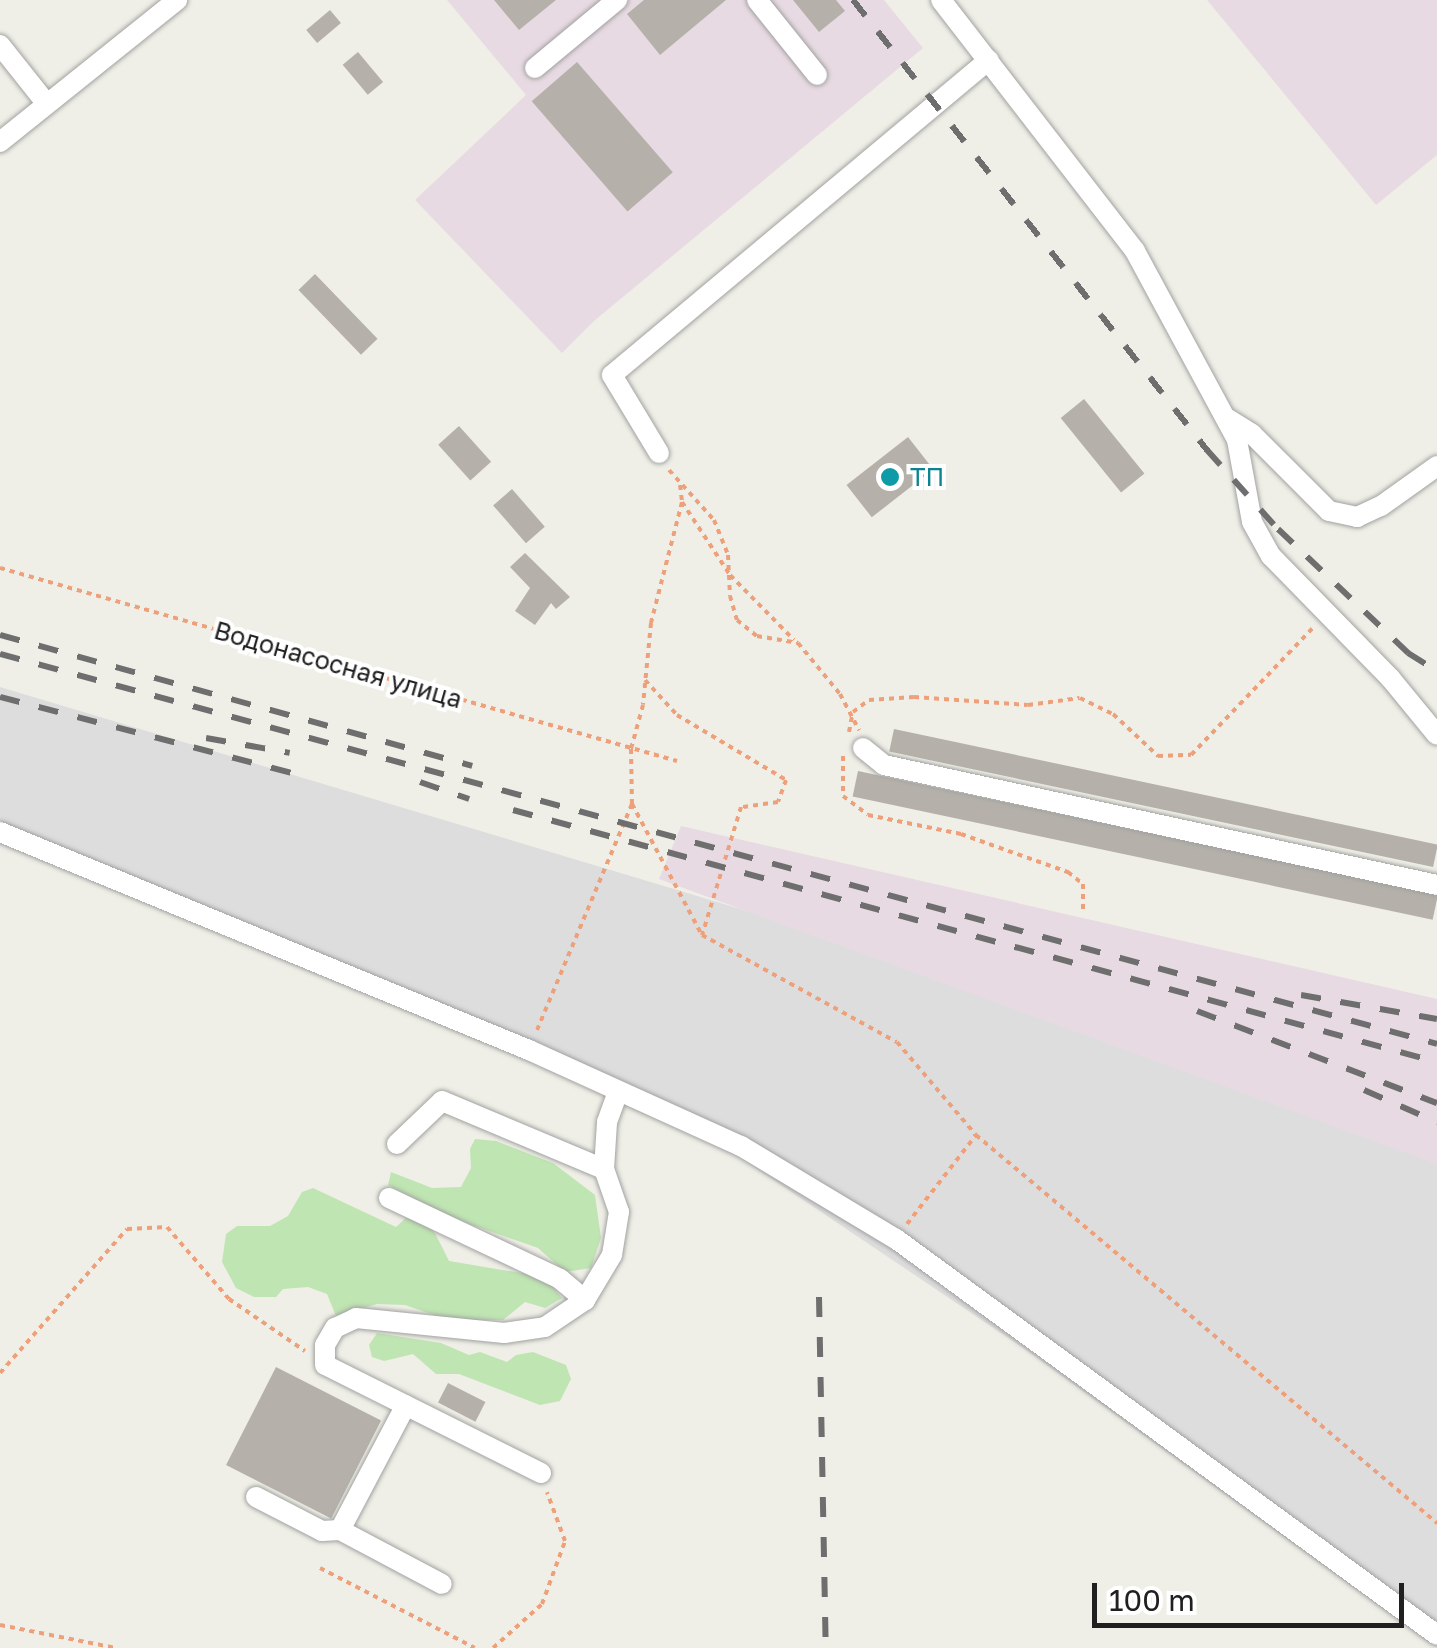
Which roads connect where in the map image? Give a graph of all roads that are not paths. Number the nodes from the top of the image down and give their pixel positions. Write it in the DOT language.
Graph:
graph roads {
  1 [pos="177,0"];
  2 [pos="618,0"];
  3 [pos="756,0"];
  4 [pos="941,0"];
  5 [pos="0,46"];
  6 [pos="989,60"];
  7 [pos="536,68"];
  8 [pos="817,75"];
  9 [pos="47,104"];
  10 [pos="0,142"];
  11 [pos="1226,418"];
  12 [pos="659,454"];
  13 [pos="1437,466"];
  14 [pos="1437,735"];
  15 [pos="852,744"];
  16 [pos="0,832"];
  17 [pos="1437,885"];
  18 [pos="618,1091"];
  19 [pos="398,1144"];
  20 [pos="604,1169"];
  21 [pos="389,1198"];
  22 [pos="585,1300"];
  23 [pos="406,1406"];
  24 [pos="541,1473"];
  25 [pos="256,1497"];
  26 [pos="340,1530"];
  27 [pos="442,1584"];
  28 [pos="1437,1635"];
  1 -- 9 [label="street"];
  2 -- 7 [label="street"];
  3 -- 8 [label="street"];
  4 -- 6 [label="street"];
  5 -- 9 [label="street"];
  6 -- 11 [label="street"];
  6 -- 12 [label="street"];
  9 -- 10 [label="street"];
  11 -- 13 [label="street"];
  11 -- 14 [label="street"];
  15 -- 17 [label="street"];
  16 -- 18 [label="street"];
  18 -- 20 [label="street"];
  18 -- 28 [label="street"];
  19 -- 20 [label="street"];
  20 -- 22 [label="street"];
  21 -- 22 [label="street"];
  22 -- 23 [label="street"];
  23 -- 24 [label="street"];
  23 -- 26 [label="street"];
  25 -- 26 [label="street"];
  26 -- 27 [label="street"];
}
